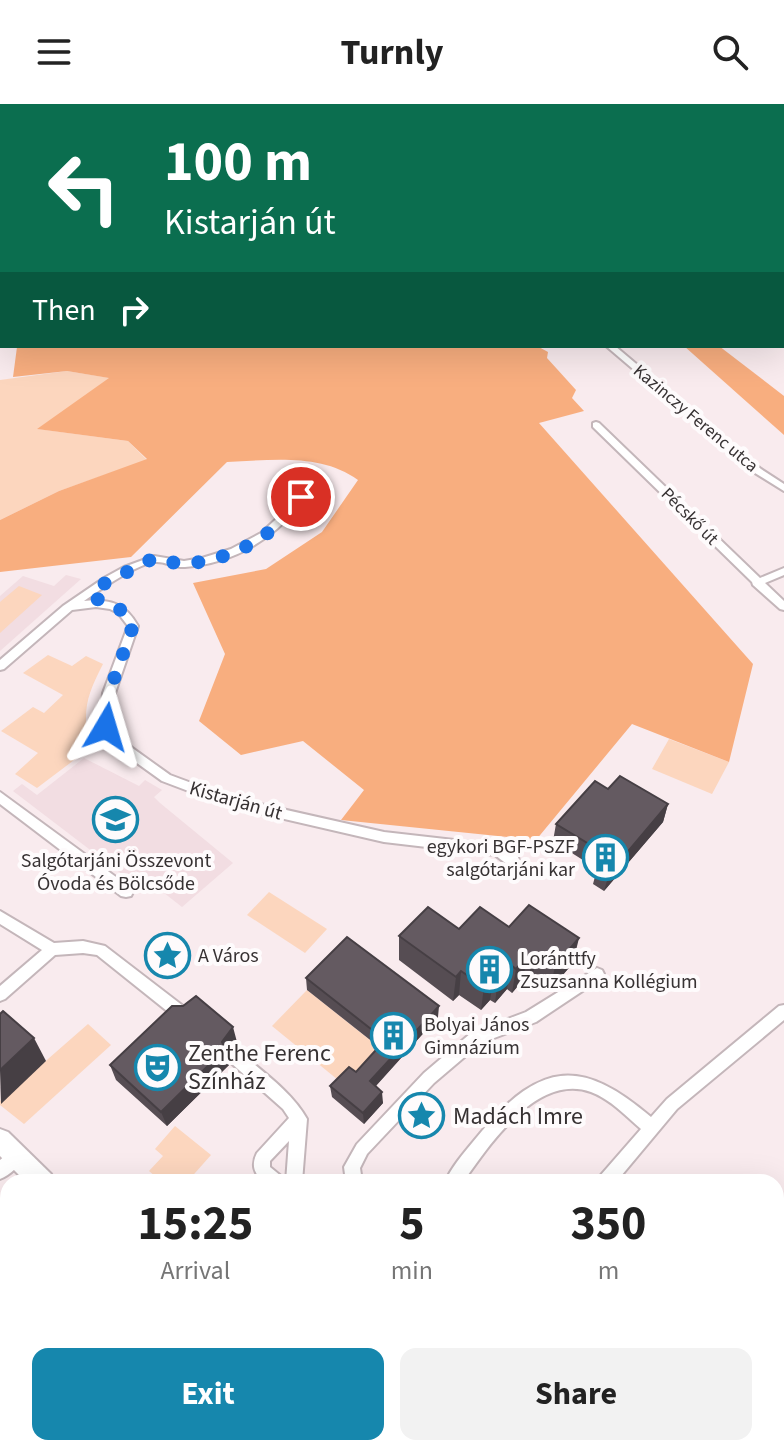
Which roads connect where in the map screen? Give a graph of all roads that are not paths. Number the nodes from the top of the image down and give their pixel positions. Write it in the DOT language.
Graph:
graph roads {
  1 [pos="612,348"];
  2 [pos="596,425"];
  3 [pos="784,488"];
  4 [pos="301,497"];
  5 [pos="784,571"];
  6 [pos="757,583"];
  7 [pos="92,590"];
  8 [pos="105,604"];
  9 [pos="784,607"];
  10 [pos="67,608"];
  11 [pos="0,666"];
  12 [pos="0,797"];
  13 [pos="513,861"];
  14 [pos="126,892"];
  15 [pos="0,917"];
  16 [pos="52,949"];
  17 [pos="597,974"];
  18 [pos="0,995"];
  19 [pos="784,1011"];
  20 [pos="182,1014"];
  21 [pos="236,1058"];
  22 [pos="299,1119"];
  23 [pos="652,1128"];
  24 [pos="6,1155"];
  25 [pos="32,1174"];
  26 [pos="266,1174"];
  27 [pos="295,1174"];
  28 [pos="353,1174"];
  29 [pos="459,1174"];
  30 [pos="613,1174"];
  1 -- 3 [label="street, Kazinczy Ferenc utca"];
  2 -- 6 [label="street, Pécskő út"];
  4 -- 7 [label="street"];
  5 -- 6 [label="street"];
  6 -- 9 [label="street, Pécskő út"];
  7 -- 8 [label="street"];
  7 -- 10 [label="street"];
  8 -- 10 [label="street"];
  8 -- 13 [label="street, Kistarján út"];
  10 -- 11 [label="street"];
  12 -- 14 [label="street"];
  15 -- 16 [label="street"];
  16 -- 18 [label="street"];
  16 -- 20 [label="street"];
  17 -- 28 [label="street"];
  19 -- 23 [label="street"];
  21 -- 22 [label="street"];
  22 -- 26 [label="street"];
  22 -- 27 [label="street"];
  23 -- 29 [label="street"];
  23 -- 30 [label="street"];
  24 -- 25 [label="main road"];
}
